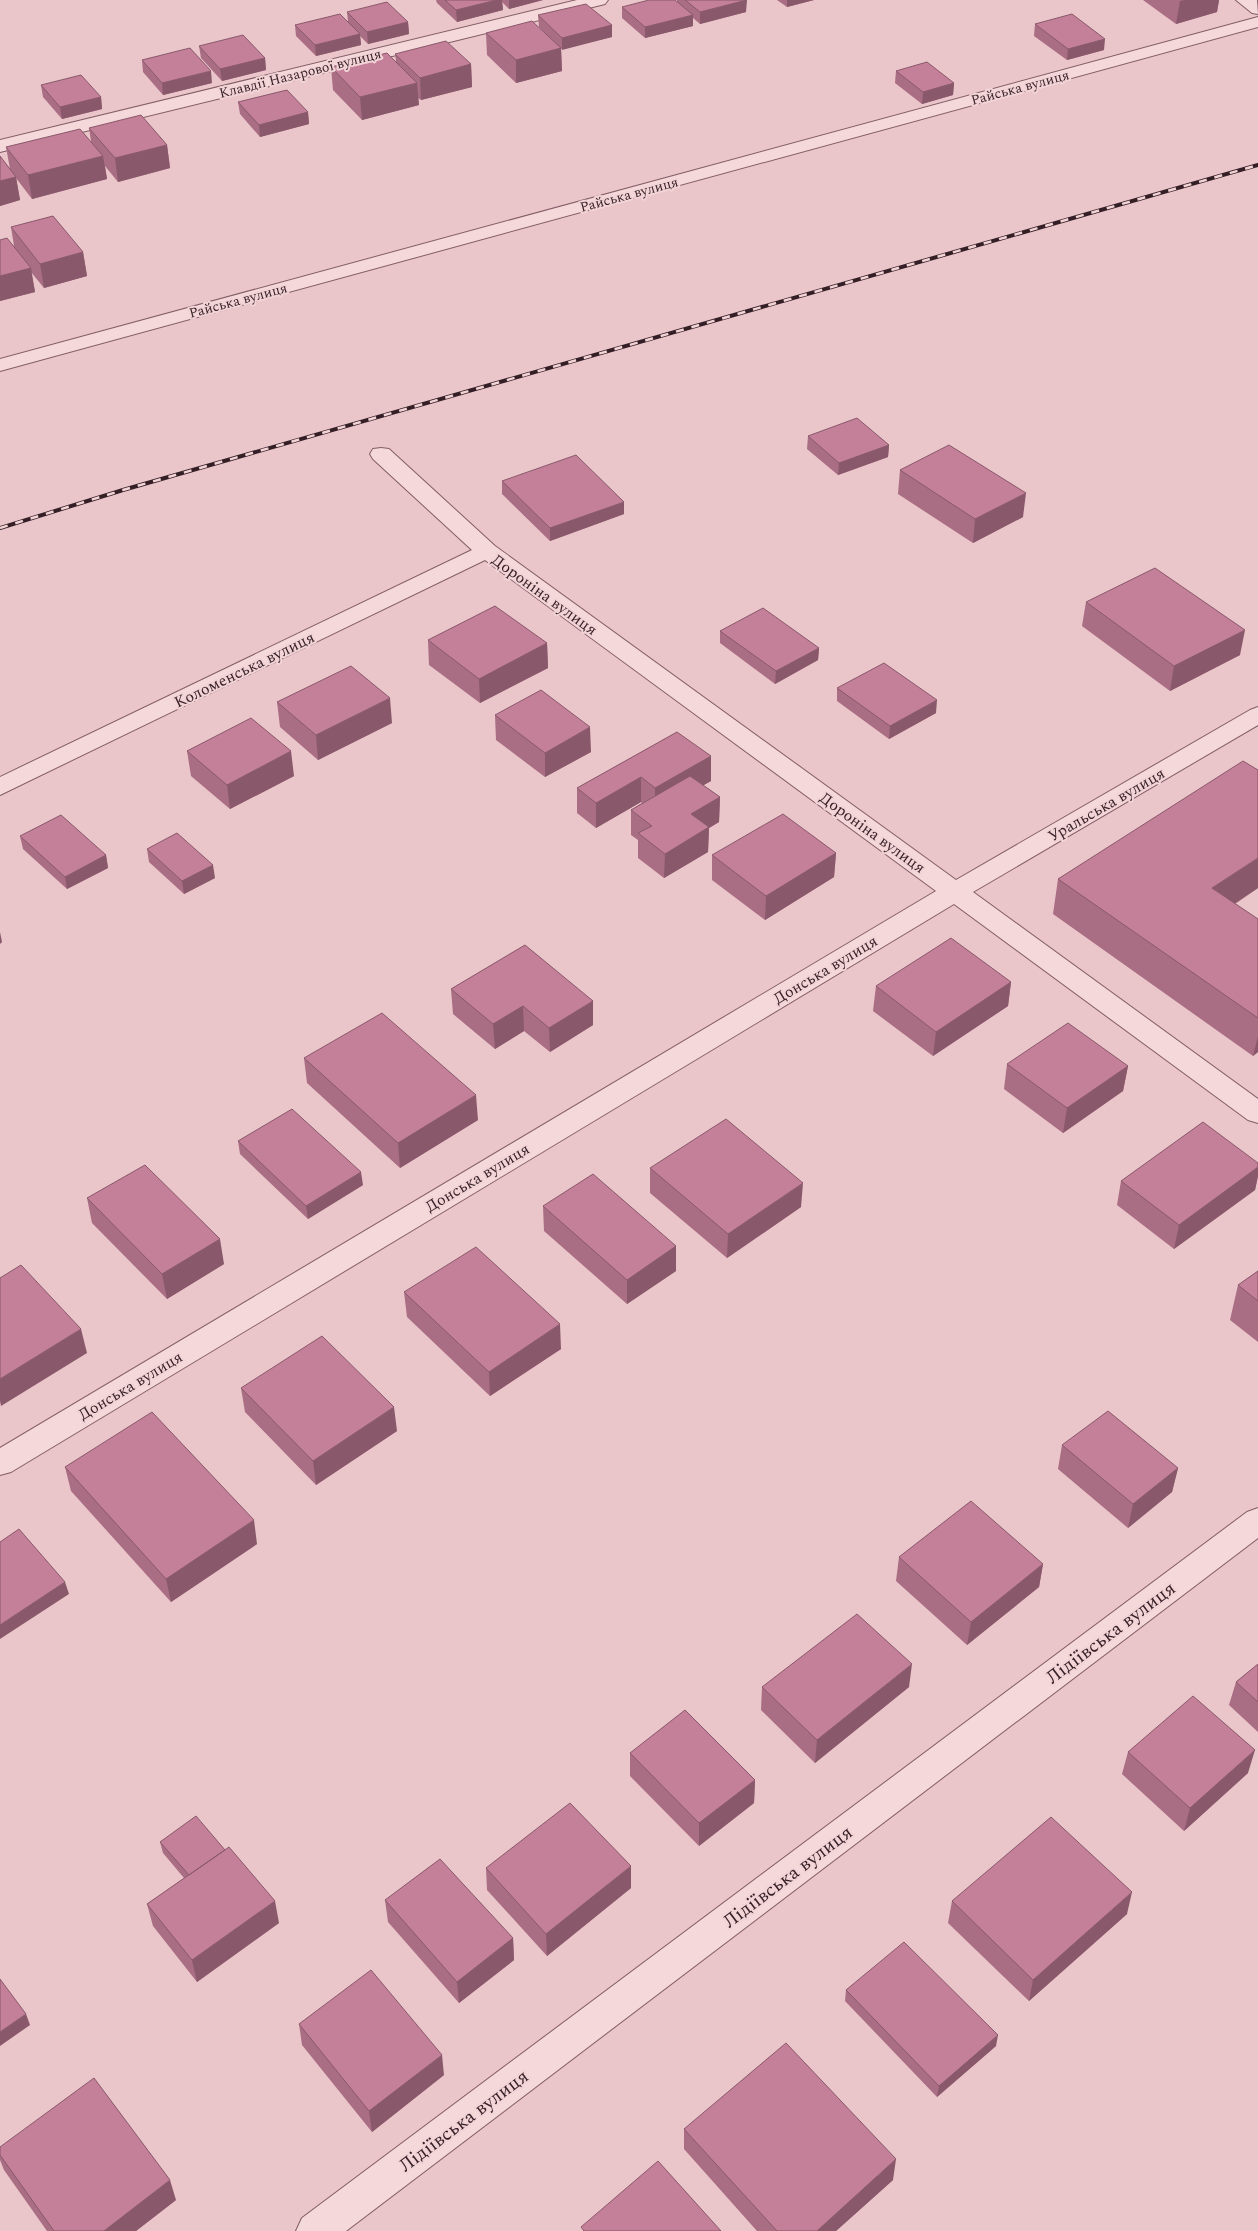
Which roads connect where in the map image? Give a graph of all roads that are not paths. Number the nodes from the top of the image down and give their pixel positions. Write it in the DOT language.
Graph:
graph roads {
  1 [pos="599,0"];
  2 [pos="1245,0"];
  3 [pos="1258,9"];
  4 [pos="1258,22"];
  5 [pos="0,146"];
  6 [pos="0,365"];
  7 [pos="381,454"];
  8 [pos="487,551"];
  9 [pos="1258,715"];
  10 [pos="0,787"];
  11 [pos="954,892"];
  12 [pos="1258,1113"];
  13 [pos="0,1463"];
  14 [pos="1258,1521"];
  15 [pos="315,2231"];
  1 -- 5 [label="street, Клавдії Назарової вулиця"];
  2 -- 3 [label="street"];
  4 -- 6 [label="street, Райська вулиця"];
  7 -- 8 [label="street, Дороніна вулиця"];
  8 -- 10 [label="street, Коломенська вулиця"];
  8 -- 11 [label="street, Дороніна вулиця"];
  9 -- 11 [label="street, Уральська вулиця"];
  11 -- 12 [label="street, Дороніна вулиця"];
  11 -- 13 [label="street, Донська вулиця"];
  14 -- 15 [label="street, Лідіївська вулиця"];
}
